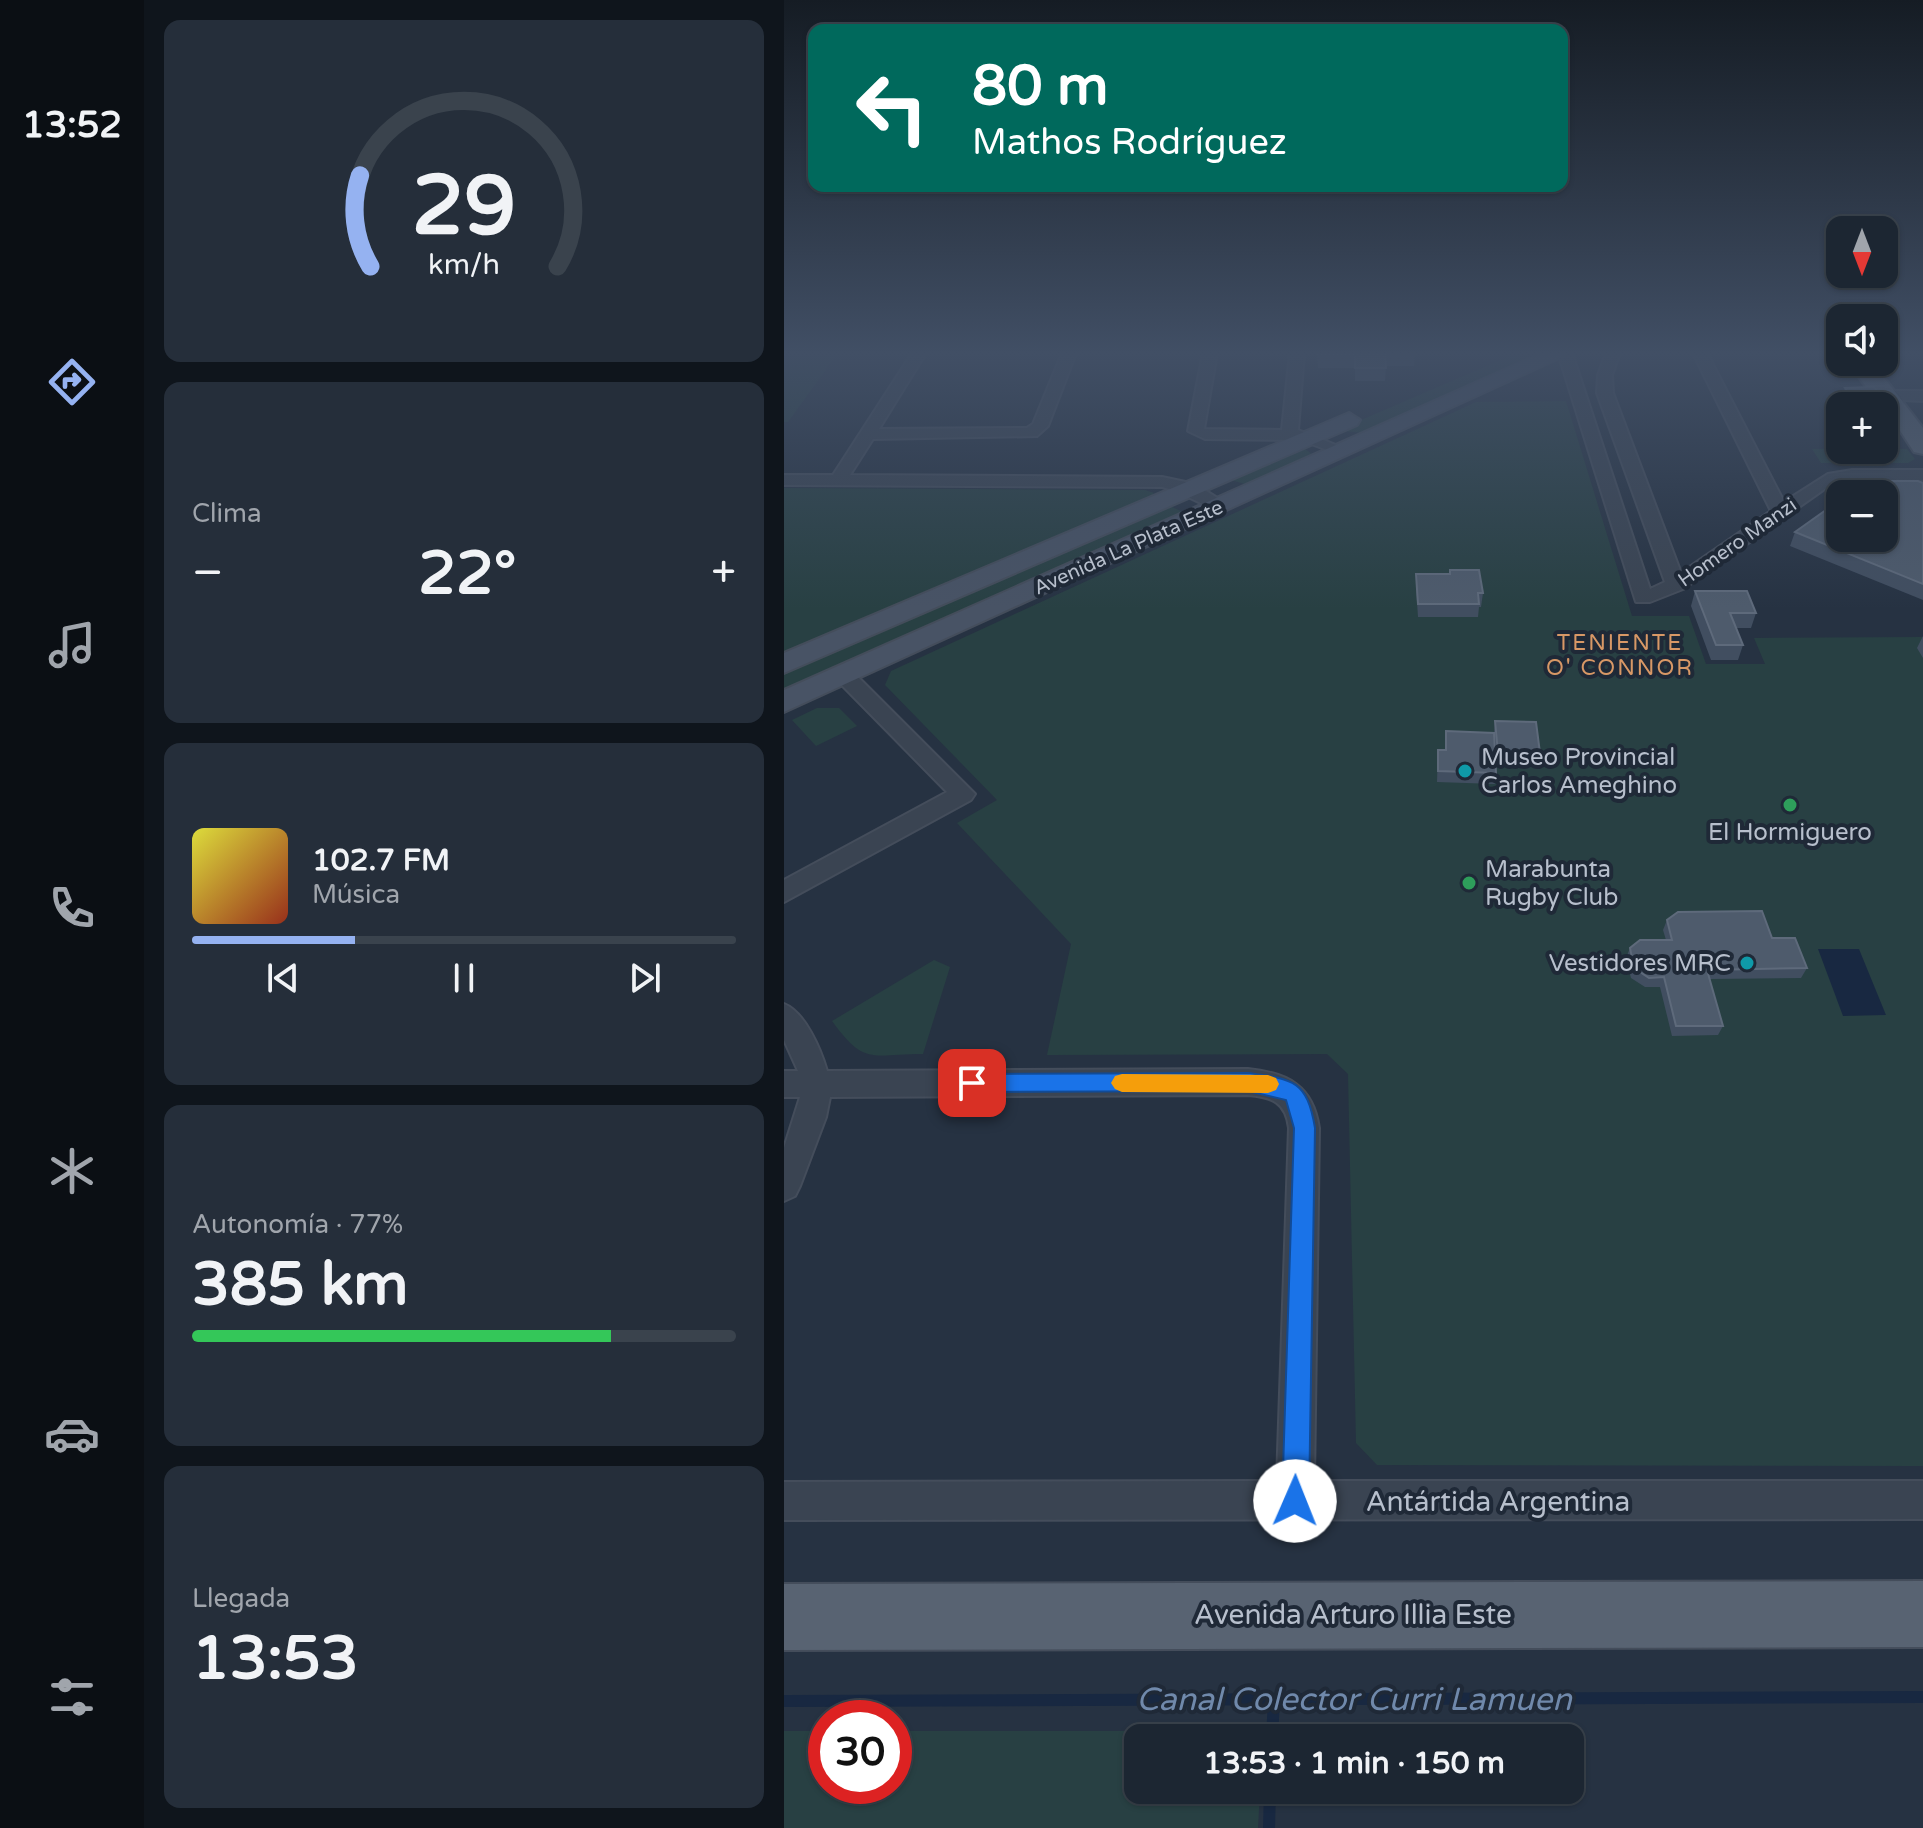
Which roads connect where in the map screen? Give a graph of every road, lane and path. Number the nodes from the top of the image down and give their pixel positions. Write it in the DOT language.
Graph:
graph roads {
  1 [pos="865,438"];
  2 [pos="1293,438"];
  3 [pos="1309,438"];
  4 [pos="1371,438"];
  5 [pos="1590,438"];
  6 [pos="1622,438"];
  7 [pos="1743,438"];
  8 [pos="1343,451"];
  9 [pos="1923,475"];
  10 [pos="784,480"];
  11 [pos="838,481"];
  12 [pos="1189,488"];
  13 [pos="1221,506"];
  14 [pos="1780,512"];
  15 [pos="1676,585"];
  16 [pos="784,664"];
  17 [pos="844,675"];
  18 [pos="784,702"];
  19 [pos="784,892"];
  20 [pos="784,1016"];
  21 [pos="784,1084"];
  22 [pos="818,1084"];
  23 [pos="784,1186"];
  24 [pos="1923,1500"];
  25 [pos="784,1501"];
  26 [pos="1295,1501"];
  27 [pos="1923,1614"];
  28 [pos="784,1617"];
  1 -- 11 [label="street"];
  2 -- 12 [label="main road, Avenida La Plata Este"];
  3 -- 8 [label="street"];
  4 -- 8 [label="main road, Avenida La Plata Este"];
  5 -- 15 [label="street, Homero Manzi"];
  6 -- 15 [label="street"];
  7 -- 14 [label="street"];
  8 -- 13 [label="main road, Avenida La Plata Este"];
  9 -- 14 [label="street, Homero Manzi"];
  10 -- 11 [label="street"];
  11 -- 12 [label="street"];
  12 -- 13 [label="street"];
  12 -- 16 [label="main road, Avenida La Plata Este"];
  13 -- 17 [label="main road, Avenida La Plata Este"];
  14 -- 15 [label="street, Homero Manzi"];
  17 -- 18 [label="main road, Avenida La Plata Este"];
  17 -- 19 [label="street"];
  20 -- 22 [label="street"];
  21 -- 22 [label="street"];
  22 -- 23 [label="street"];
  22 -- 26 [label="street"];
  24 -- 26 [label="street, Antártida Argentina"];
  25 -- 26 [label="street, Antártida Argentina"];
  27 -- 28 [label="main road, Avenida Arturo Illia Este"];
}
